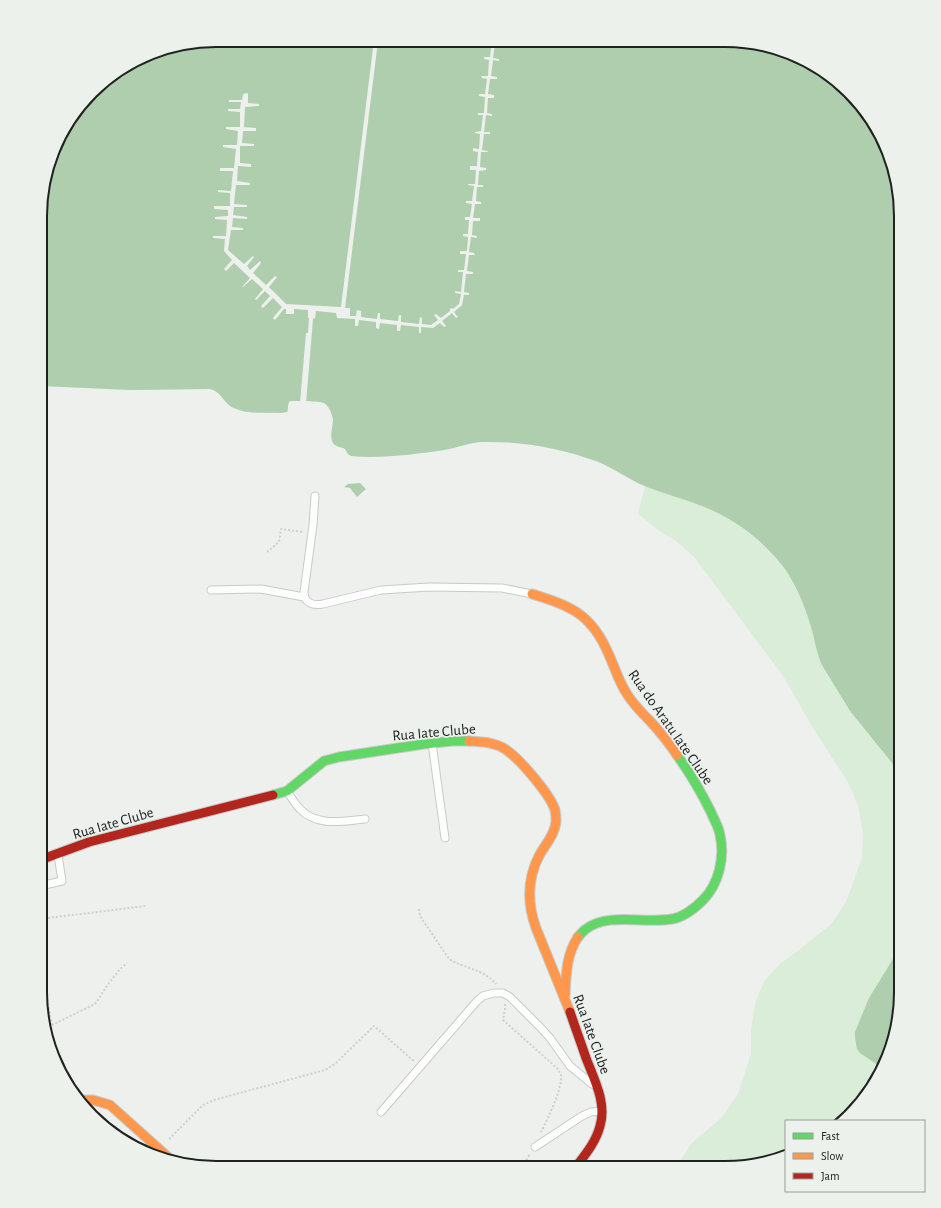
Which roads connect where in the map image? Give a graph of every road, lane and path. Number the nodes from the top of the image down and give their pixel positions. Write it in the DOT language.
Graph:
graph roads {
  1 [pos="315,496"];
  2 [pos="312,533"];
  3 [pos="267,552"];
  4 [pos="211,590"];
  5 [pos="532,594"];
  6 [pos="304,597"];
  7 [pos="432,743"];
  8 [pos="287,791"];
  9 [pos="365,819"];
  10 [pos="445,838"];
  11 [pos="58,854"];
  12 [pos="47,858"];
  13 [pos="47,884"];
  14 [pos="146,906"];
  15 [pos="419,909"];
  16 [pos="47,918"];
  17 [pos="127,963"];
  18 [pos="503,992"];
  19 [pos="565,1000"];
  20 [pos="47,1002"];
  21 [pos="52,1025"];
  22 [pos="420,1067"];
  23 [pos="598,1090"];
  24 [pos="86,1100"];
  25 [pos="602,1111"];
  26 [pos="381,1112"];
  27 [pos="535,1147"];
  28 [pos="160,1149"];
  29 [pos="163,1152"];
  30 [pos="525,1161"];
  31 [pos="580,1161"];
  1 -- 2 [label="lane"];
  2 -- 3 [label="path"];
  2 -- 6 [label="lane"];
  4 -- 6 [label="lane"];
  5 -- 6 [label="lane"];
  5 -- 19 [label="street, Rua do Aratu Iate Clube"];
  7 -- 8 [label="street, Rua Iate Clube"];
  7 -- 10 [label="lane"];
  7 -- 19 [label="street, Rua Iate Clube"];
  8 -- 9 [label="lane"];
  8 -- 11 [label="street, Rua Iate Clube"];
  11 -- 12 [label="street, Rua Iate Clube"];
  11 -- 13 [label="lane"];
  14 -- 16 [label="path"];
  15 -- 18 [label="path"];
  17 -- 21 [label="path"];
  18 -- 22 [label="lane"];
  18 -- 23 [label="lane"];
  18 -- 27 [label="path"];
  19 -- 23 [label="street, Rua Iate Clube"];
  20 -- 21 [label="path"];
  22 -- 26 [label="lane"];
  22 -- 28 [label="path"];
  23 -- 25 [label="street, Rua Iate Clube"];
  24 -- 28 [label="street"];
  25 -- 27 [label="lane"];
  25 -- 31 [label="street, Rua Iate Clube"];
  27 -- 30 [label="path"];
  28 -- 29 [label="street"];
}
